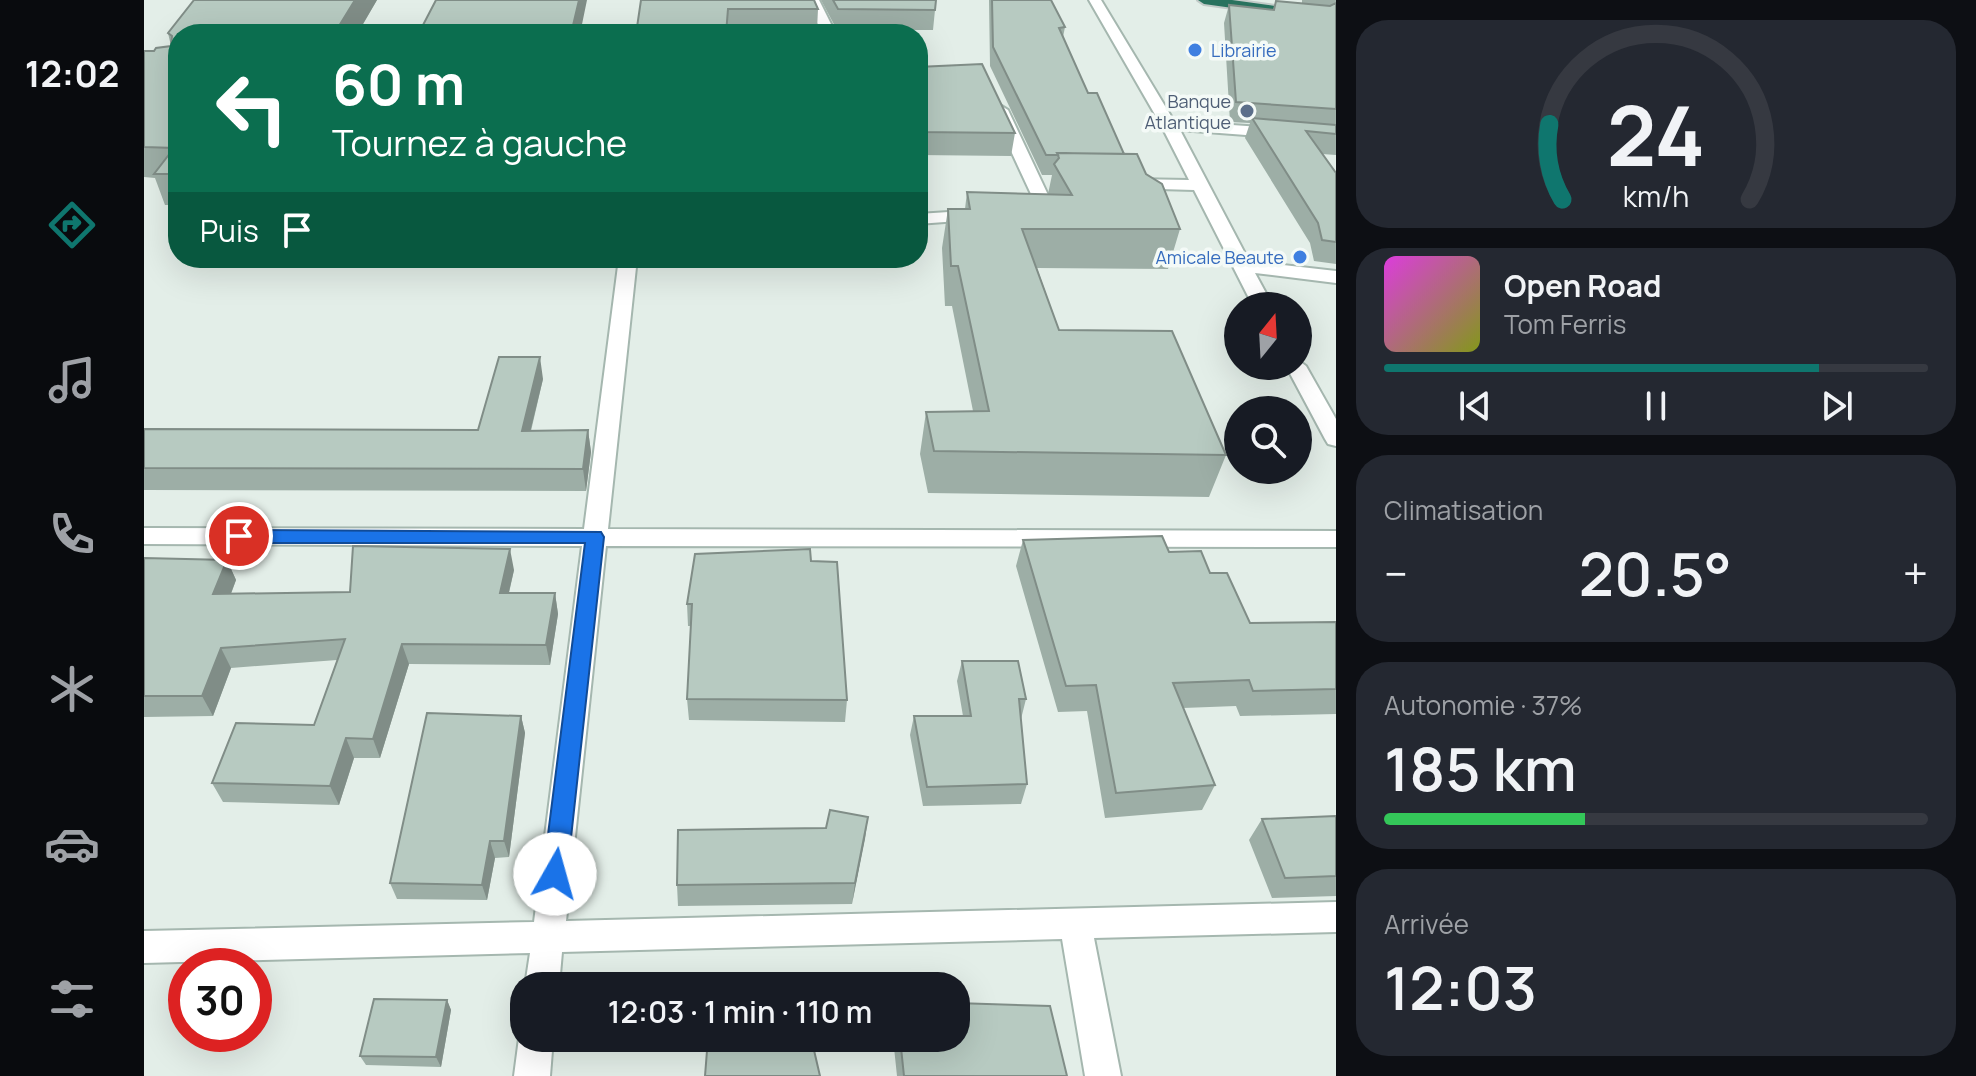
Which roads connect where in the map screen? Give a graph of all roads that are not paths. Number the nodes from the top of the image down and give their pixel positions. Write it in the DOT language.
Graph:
graph roads {
  1 [pos="813,0"];
  2 [pos="1202,0"];
  3 [pos="1219,0"];
  4 [pos="1270,0"];
  5 [pos="1104,5"];
  6 [pos="824,24"];
  7 [pos="993,95"];
  8 [pos="1169,125"];
  9 [pos="1336,137"];
  10 [pos="1108,184"];
  11 [pos="1199,185"];
  12 [pos="928,218"];
  13 [pos="1241,266"];
  14 [pos="627,268"];
  15 [pos="1336,277"];
  16 [pos="1255,292"];
  17 [pos="1304,380"];
  18 [pos="1336,439"];
  19 [pos="144,536"];
  20 [pos="595,537"];
  21 [pos="1336,539"];
  22 [pos="1336,917"];
  23 [pos="1075,924"];
  24 [pos="548,936"];
  25 [pos="144,947"];
  26 [pos="544,972"];
  27 [pos="535,1052"];
  28 [pos="532,1076"];
  29 [pos="1103,1076"];
  1 -- 6 [label="street"];
  2 -- 3 [label="highway"];
  2 -- 4 [label="highway"];
  5 -- 8 [label="street"];
  7 -- 12 [label="street"];
  8 -- 9 [label="street"];
  8 -- 11 [label="street"];
  10 -- 11 [label="street"];
  11 -- 13 [label="street"];
  13 -- 15 [label="street"];
  13 -- 16 [label="street"];
  14 -- 20 [label="street"];
  17 -- 18 [label="street"];
  19 -- 20 [label="street"];
  20 -- 21 [label="street"];
  20 -- 24 [label="street"];
  22 -- 23 [label="street"];
  23 -- 24 [label="street"];
  23 -- 29 [label="street"];
  24 -- 25 [label="street"];
  24 -- 26 [label="street"];
  27 -- 28 [label="street"];
}
